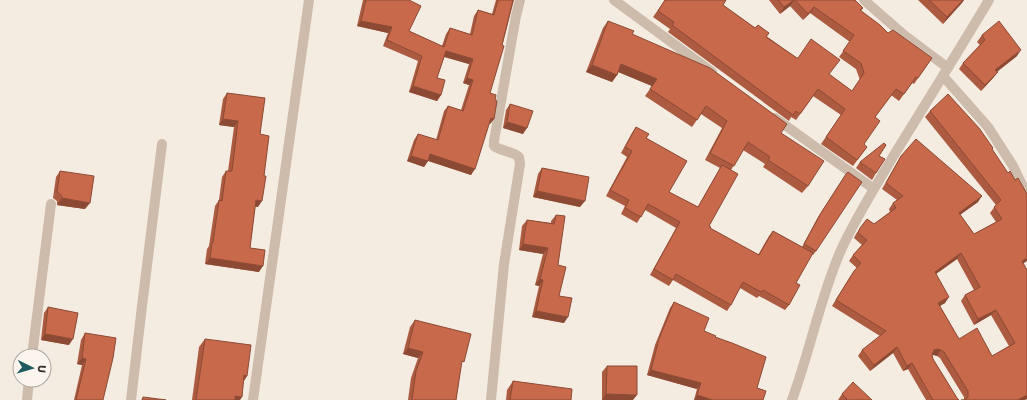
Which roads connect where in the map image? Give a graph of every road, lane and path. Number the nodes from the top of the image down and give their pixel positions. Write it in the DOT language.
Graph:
graph roads {
  1 [pos="310,0"];
  2 [pos="520,0"];
  3 [pos="614,0"];
  4 [pos="864,0"];
  5 [pos="989,0"];
  6 [pos="946,72"];
  7 [pos="717,76"];
  8 [pos="765,112"];
  9 [pos="162,144"];
  10 [pos="874,189"];
  11 [pos="1027,195"];
  12 [pos="51,204"];
  13 [pos="33,348"];
  14 [pos="28,388"];
  15 [pos="26,400"];
  16 [pos="131,400"];
  17 [pos="253,400"];
  18 [pos="491,400"];
  19 [pos="792,400"];
  1 -- 17 [label="street"];
  2 -- 18 [label="street"];
  3 -- 7 [label="street"];
  4 -- 6 [label="street"];
  5 -- 6 [label="street"];
  6 -- 10 [label="street"];
  6 -- 11 [label="street"];
  8 -- 10 [label="street"];
  9 -- 16 [label="street"];
  10 -- 19 [label="street"];
  12 -- 13 [label="street"];
  14 -- 15 [label="street"];
}
